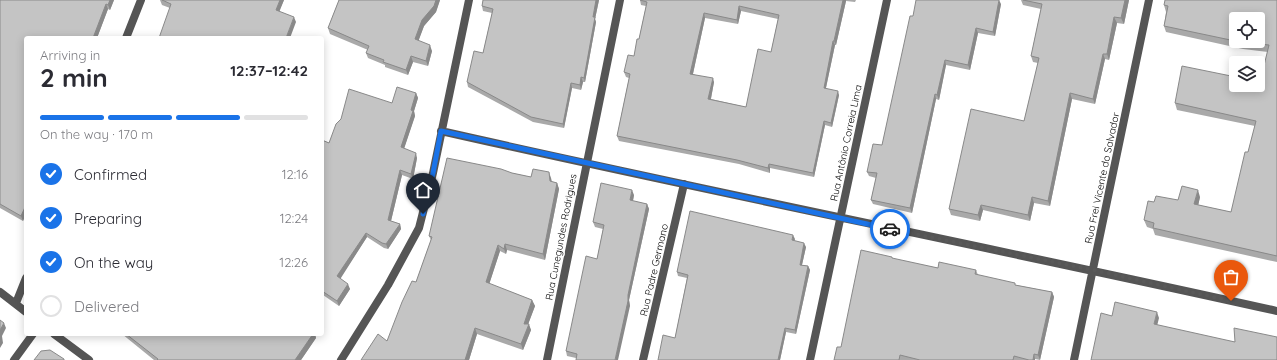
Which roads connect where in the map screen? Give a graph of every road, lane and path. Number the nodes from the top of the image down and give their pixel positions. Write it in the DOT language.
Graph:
graph roads {
  1 [pos="141,0"];
  2 [pos="469,0"];
  3 [pos="620,0"];
  4 [pos="887,0"];
  5 [pos="1149,0"];
  6 [pos="127,36"];
  7 [pos="441,131"];
  8 [pos="586,162"];
  9 [pos="684,184"];
  10 [pos="840,218"];
  11 [pos="1093,270"];
  12 [pos="24,283"];
  13 [pos="0,292"];
  14 [pos="16,303"];
  15 [pos="24,310"];
  16 [pos="1277,311"];
  17 [pos="32,336"];
  18 [pos="57,336"];
  19 [pos="14,360"];
  20 [pos="89,360"];
  21 [pos="341,360"];
  22 [pos="547,360"];
  23 [pos="643,360"];
  24 [pos="810,360"];
  25 [pos="1074,360"];
  1 -- 6 [label="street"];
  2 -- 7 [label="street"];
  3 -- 8 [label="street, Rua Cunegundes Rodrigues"];
  4 -- 10 [label="street, Rua Antônio Correia Lima"];
  5 -- 11 [label="street, Rua Frei Vicente do Salvador"];
  7 -- 8 [label="street"];
  7 -- 21 [label="street"];
  8 -- 9 [label="street"];
  8 -- 22 [label="street, Rua Cunegundes Rodrigues"];
  9 -- 10 [label="street"];
  9 -- 23 [label="street, Rua Padre Germano"];
  10 -- 11 [label="street"];
  10 -- 24 [label="street, Rua Antônio Correia Lima"];
  11 -- 16 [label="street"];
  11 -- 25 [label="street, Rua Frei Vicente do Salvador"];
  12 -- 14 [label="street"];
  13 -- 14 [label="street"];
  14 -- 15 [label="street"];
  17 -- 19 [label="street"];
  18 -- 20 [label="street"];
}
